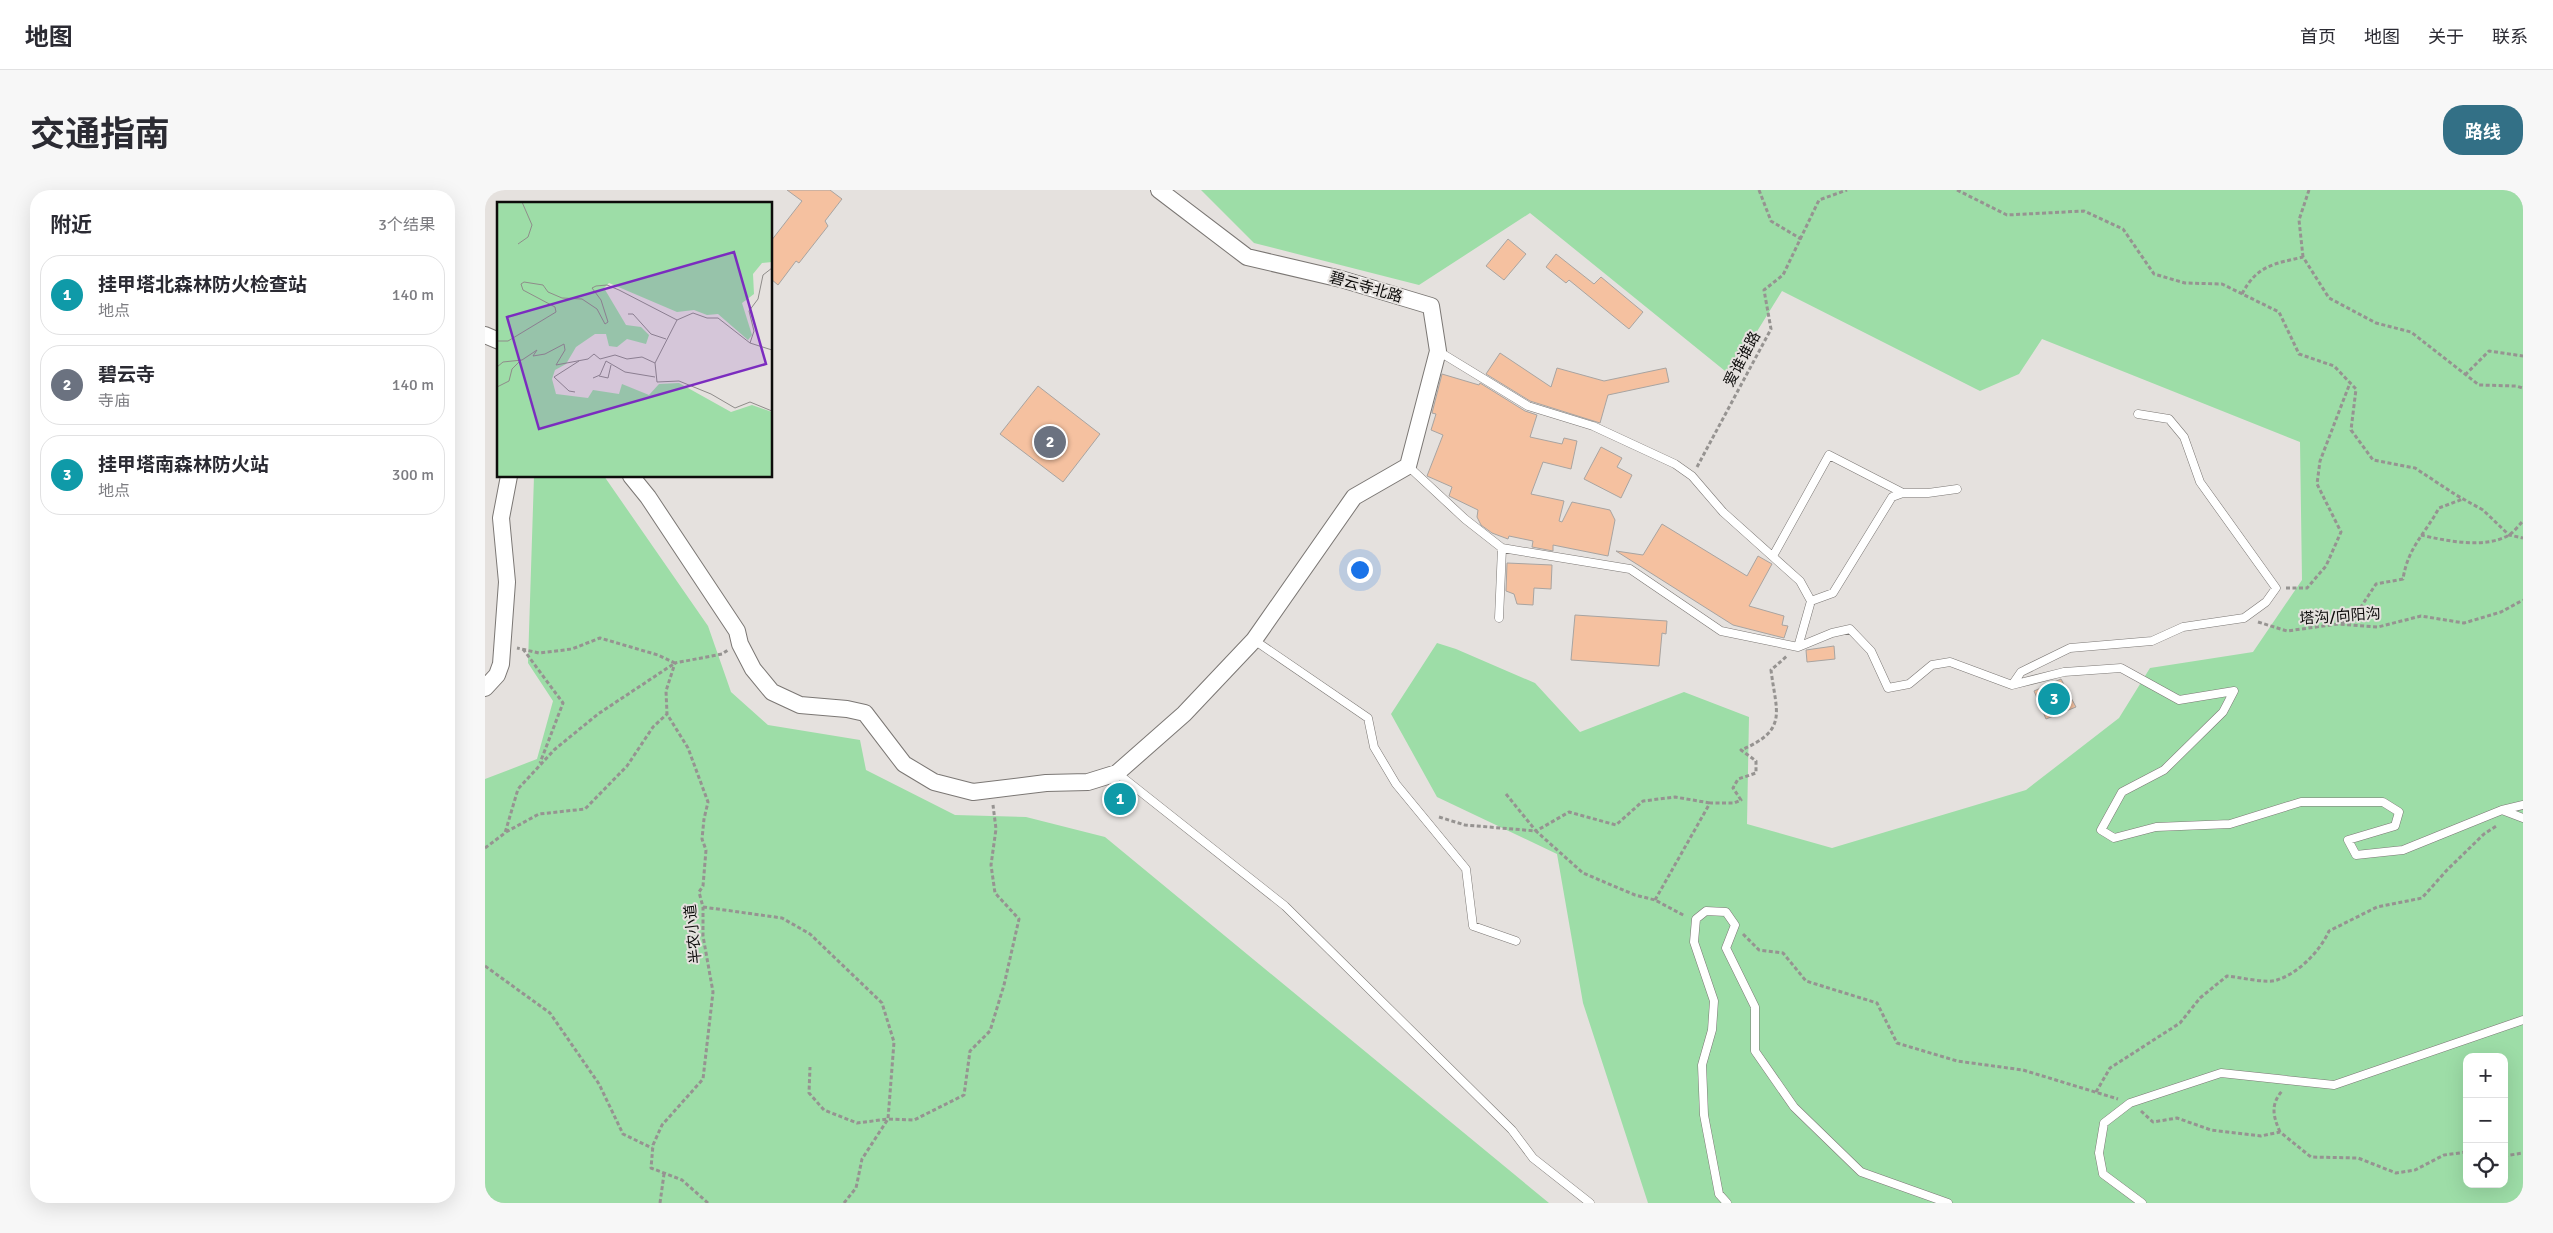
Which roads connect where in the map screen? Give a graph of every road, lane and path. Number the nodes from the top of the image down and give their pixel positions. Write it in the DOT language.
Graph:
graph roads {
  1 [pos="1159,190"];
  2 [pos="1759,190"];
  3 [pos="1847,190"];
  4 [pos="1957,190"];
  5 [pos="2309,190"];
  6 [pos="1801,239"];
  7 [pos="2303,257"];
  8 [pos="2242,294"];
  9 [pos="485,335"];
  10 [pos="497,340"];
  11 [pos="1438,351"];
  12 [pos="2523,356"];
  13 [pos="2465,375"];
  14 [pos="2350,383"];
  15 [pos="2523,388"];
  16 [pos="2138,414"];
  17 [pos="1408,466"];
  18 [pos="1692,476"];
  19 [pos="509,478"];
  20 [pos="633,478"];
  21 [pos="1957,489"];
  22 [pos="1903,493"];
  23 [pos="2463,500"];
  24 [pos="2523,521"];
  25 [pos="2421,535"];
  26 [pos="2509,535"];
  27 [pos="2523,538"];
  28 [pos="1502,548"];
  29 [pos="1773,556"];
  30 [pos="2276,588"];
  31 [pos="1811,600"];
  32 [pos="2523,600"];
  33 [pos="1499,618"];
  34 [pos="2244,618"];
  35 [pos="2338,624"];
  36 [pos="1254,640"];
  37 [pos="502,644"];
  38 [pos="740,644"];
  39 [pos="1798,647"];
  40 [pos="523,649"];
  41 [pos="675,663"];
  42 [pos="2012,685"];
  43 [pos="485,688"];
  44 [pos="667,714"];
  45 [pos="539,766"];
  46 [pos="1117,773"];
  47 [pos="991,790"];
  48 [pos="1506,794"];
  49 [pos="1710,804"];
  50 [pos="2523,805"];
  51 [pos="2502,810"];
  52 [pos="1420,811"];
  53 [pos="2514,815"];
  54 [pos="2523,818"];
  55 [pos="1536,831"];
  56 [pos="505,832"];
  57 [pos="485,848"];
  58 [pos="1655,900"];
  59 [pos="703,907"];
  60 [pos="1696,919"];
  61 [pos="1735,925"];
  62 [pos="1516,941"];
  63 [pos="485,966"];
  64 [pos="2523,1020"];
  65 [pos="810,1067"];
  66 [pos="2292,1080"];
  67 [pos="2096,1092"];
  68 [pos="2130,1103"];
  69 [pos="888,1118"];
  70 [pos="2280,1132"];
  71 [pos="652,1148"];
  72 [pos="2463,1153"];
  73 [pos="2523,1153"];
  74 [pos="2508,1155"];
  75 [pos="664,1174"];
  76 [pos="660,1203"];
  77 [pos="708,1203"];
  78 [pos="844,1203"];
  79 [pos="1590,1203"];
  80 [pos="1727,1203"];
  81 [pos="1948,1203"];
  82 [pos="2142,1203"];
  1 -- 11 [label="street, 碧云寺北路"];
  2 -- 6 [label="path"];
  3 -- 6 [label="path, 爱谁谁路"];
  4 -- 8 [label="path"];
  5 -- 7 [label="path"];
  6 -- 18 [label="path, 爱谁谁路"];
  7 -- 8 [label="path"];
  7 -- 13 [label="path"];
  8 -- 14 [label="path"];
  9 -- 10 [label="street"];
  11 -- 17 [label="street, 碧云寺北路"];
  11 -- 18 [label="lane"];
  12 -- 13 [label="path"];
  13 -- 15 [label="path"];
  14 -- 23 [label="path"];
  14 -- 30 [label="path"];
  16 -- 30 [label="lane"];
  17 -- 28 [label="lane"];
  17 -- 36 [label="street"];
  18 -- 29 [label="lane"];
  19 -- 37 [label="street"];
  20 -- 38 [label="street"];
  21 -- 22 [label="lane"];
  22 -- 29 [label="lane"];
  22 -- 31 [label="lane"];
  23 -- 25 [label="path"];
  23 -- 26 [label="path"];
  24 -- 26 [label="path"];
  25 -- 26 [label="path"];
  25 -- 35 [label="path"];
  26 -- 27 [label="path"];
  28 -- 33 [label="lane"];
  28 -- 39 [label="lane"];
  29 -- 31 [label="lane"];
  30 -- 34 [label="lane"];
  31 -- 39 [label="lane"];
  32 -- 35 [label="path, 塔沟/向阳沟"];
  34 -- 35 [label="path, 塔沟/向阳沟"];
  34 -- 42 [label="lane"];
  36 -- 46 [label="street"];
  36 -- 52 [label="lane"];
  37 -- 40 [label="path"];
  37 -- 43 [label="street"];
  38 -- 41 [label="path"];
  38 -- 47 [label="street"];
  39 -- 42 [label="lane"];
  39 -- 49 [label="path"];
  40 -- 41 [label="path"];
  40 -- 45 [label="path"];
  41 -- 44 [label="path"];
  41 -- 45 [label="path"];
  42 -- 51 [label="lane"];
  44 -- 56 [label="path"];
  44 -- 59 [label="path, 半农小道"];
  45 -- 56 [label="path"];
  46 -- 47 [label="street"];
  46 -- 79 [label="lane"];
  47 -- 69 [label="path"];
  48 -- 55 [label="path"];
  49 -- 55 [label="path"];
  49 -- 58 [label="path"];
  50 -- 51 [label="lane"];
  51 -- 53 [label="lane"];
  52 -- 55 [label="path"];
  52 -- 62 [label="lane"];
  53 -- 54 [label="lane"];
  53 -- 67 [label="path"];
  55 -- 58 [label="path"];
  56 -- 57 [label="path"];
  58 -- 60 [label="path"];
  59 -- 69 [label="path"];
  59 -- 71 [label="path, 半农小道"];
  60 -- 61 [label="lane"];
  60 -- 80 [label="lane"];
  61 -- 67 [label="path"];
  61 -- 81 [label="lane"];
  63 -- 71 [label="path"];
  64 -- 66 [label="lane"];
  65 -- 69 [label="path"];
  66 -- 68 [label="lane"];
  66 -- 70 [label="path"];
  67 -- 68 [label="path"];
  68 -- 70 [label="path"];
  68 -- 82 [label="lane"];
  69 -- 78 [label="path"];
  70 -- 72 [label="path"];
  71 -- 75 [label="path"];
  73 -- 74 [label="path"];
  75 -- 76 [label="path"];
  75 -- 77 [label="path"];
}
